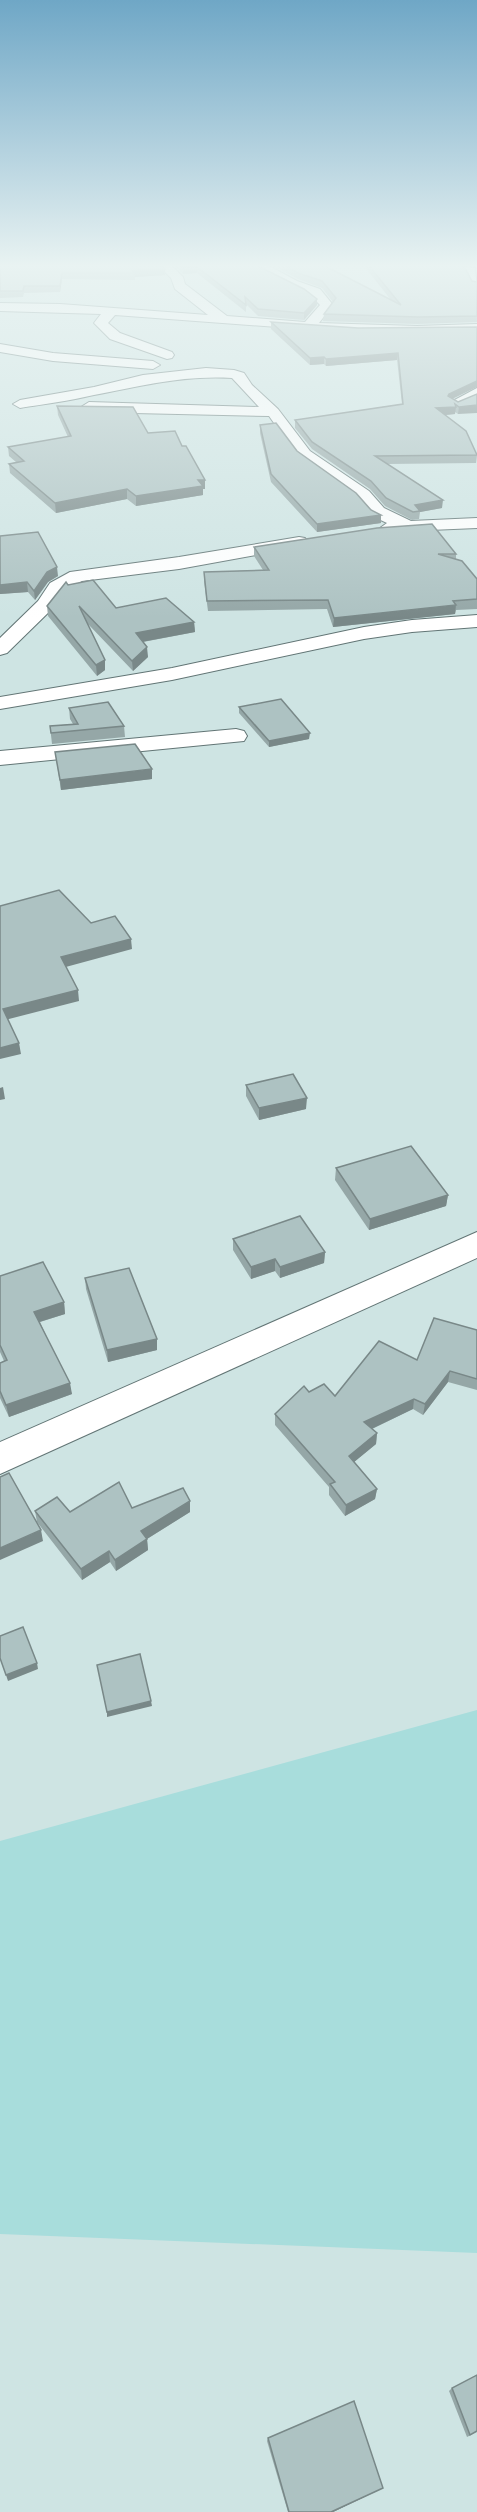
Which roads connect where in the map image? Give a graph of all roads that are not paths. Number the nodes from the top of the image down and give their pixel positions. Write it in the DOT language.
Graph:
graph roads {
  1 [pos="112,383"];
  2 [pos="244,383"];
  3 [pos="477,392"];
  4 [pos="456,403"];
  5 [pos="273,412"];
  6 [pos="468,524"];
  7 [pos="406,526"];
  8 [pos="477,528"];
  9 [pos="376,530"];
  10 [pos="320,539"];
  11 [pos="477,621"];
  12 [pos="2,646"];
  13 [pos="0,703"];
  14 [pos="236,736"];
  15 [pos="0,758"];
  16 [pos="477,1244"];
  17 [pos="0,1459"];
  1 -- 5 [label="street"];
  2 -- 5 [label="street"];
  3 -- 4 [label="street"];
  5 -- 7 [label="street"];
  6 -- 7 [label="street"];
  6 -- 8 [label="street"];
  7 -- 9 [label="street"];
  10 -- 12 [label="street"];
  11 -- 13 [label="street"];
  14 -- 15 [label="street"];
  16 -- 17 [label="street"];
}
